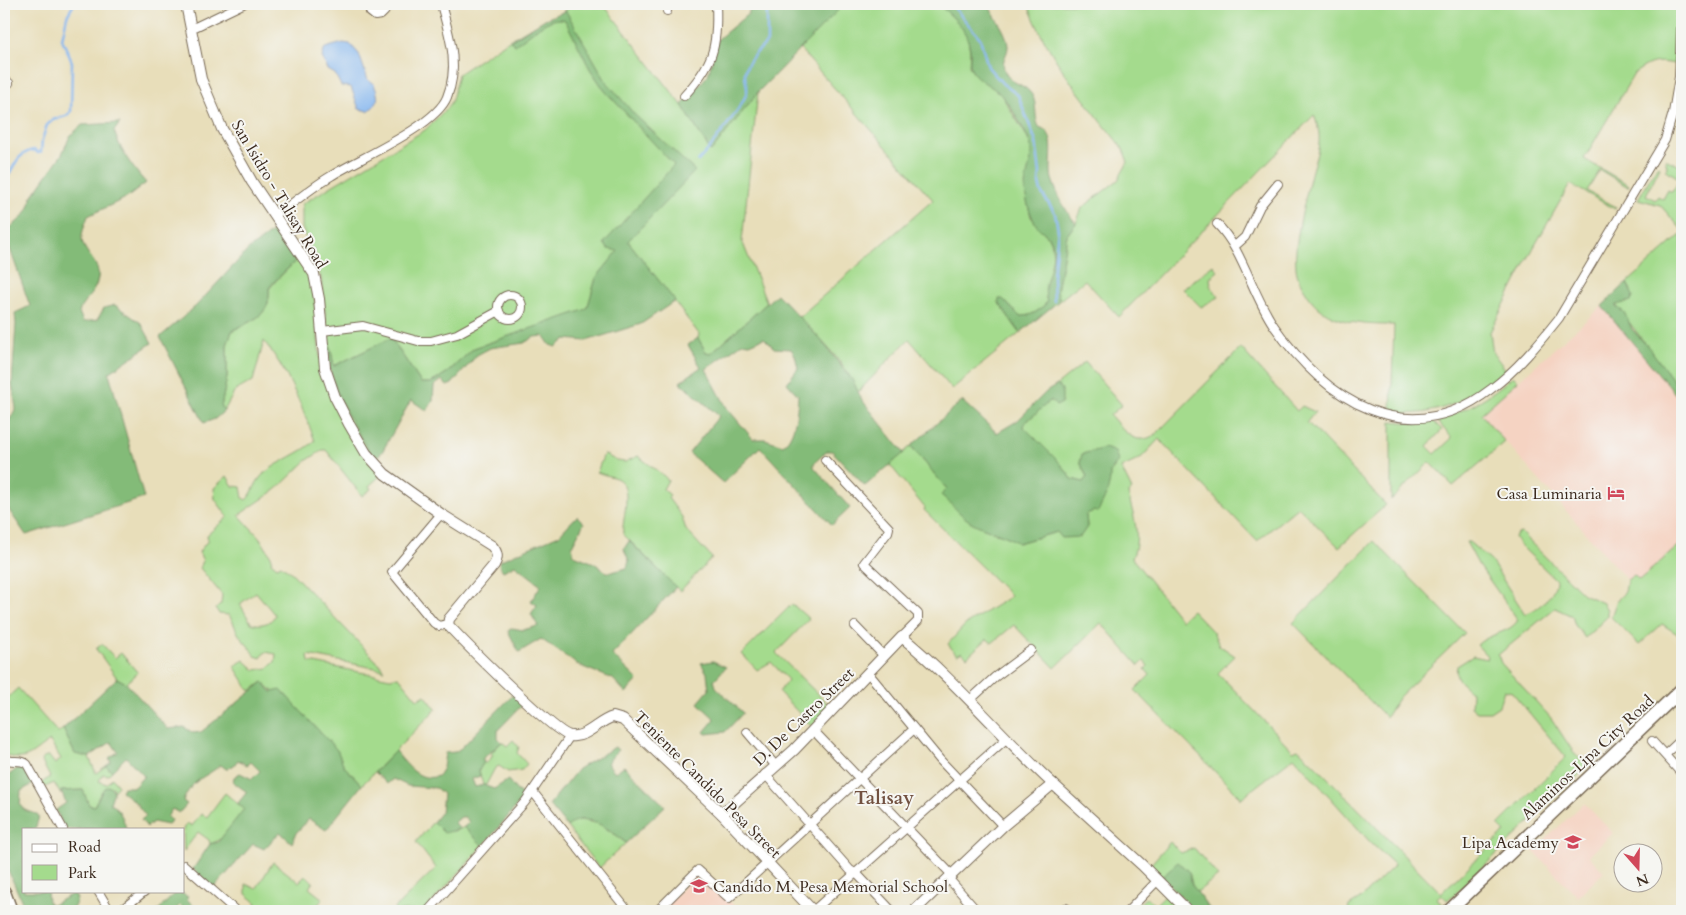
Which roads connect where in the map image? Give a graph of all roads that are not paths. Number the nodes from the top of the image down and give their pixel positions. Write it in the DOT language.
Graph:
graph roads {
  1 [pos="186,4"];
  2 [pos="243,4"];
  3 [pos="372,4"];
  4 [pos="383,4"];
  5 [pos="441,4"];
  6 [pos="716,4"];
  7 [pos="1682,4"];
  8 [pos="191,30"];
  9 [pos="684,96"];
  10 [pos="1278,184"];
  11 [pos="274,215"];
  12 [pos="1217,224"];
  13 [pos="1235,246"];
  14 [pos="498,311"];
  15 [pos="322,331"];
  16 [pos="825,460"];
  17 [pos="441,514"];
  18 [pos="448,624"];
  19 [pos="855,626"];
  20 [pos="902,636"];
  21 [pos="1032,650"];
  22 [pos="884,656"];
  23 [pos="869,674"];
  24 [pos="1682,689"];
  25 [pos="1672,698"];
  26 [pos="970,700"];
  27 [pos="1682,709"];
  28 [pos="914,728"];
  29 [pos="813,730"];
  30 [pos="747,732"];
  31 [pos="570,736"];
  32 [pos="1006,739"];
  33 [pos="1682,739"];
  34 [pos="1652,741"];
  35 [pos="1666,754"];
  36 [pos="4,758"];
  37 [pos="775,765"];
  38 [pos="765,774"];
  39 [pos="1682,774"];
  40 [pos="859,777"];
  41 [pos="960,780"];
  42 [pos="1052,784"];
  43 [pos="533,792"];
  44 [pos="722,814"];
  45 [pos="810,823"];
  46 [pos="1003,826"];
  47 [pos="905,827"];
  48 [pos="62,828"];
  49 [pos="766,863"];
  50 [pos="185,866"];
  51 [pos="854,873"];
  52 [pos="950,877"];
  53 [pos="1158,880"];
  54 [pos="4,892"];
  55 [pos="99,892"];
  56 [pos="144,892"];
  57 [pos="11,911"];
  58 [pos="110,911"];
  59 [pos="120,911"];
  60 [pos="236,911"];
  61 [pos="428,911"];
  62 [pos="628,911"];
  63 [pos="657,911"];
  64 [pos="813,911"];
  65 [pos="892,911"];
  66 [pos="914,911"];
  67 [pos="977,911"];
  68 [pos="1128,911"];
  69 [pos="1188,911"];
  70 [pos="1449,911"];
  1 -- 8 [label="street, San Isidro - Talisay Road"];
  2 -- 8 [label="street"];
  3 -- 4 [label="street"];
  5 -- 11 [label="street"];
  6 -- 9 [label="street"];
  7 -- 13 [label="street"];
  8 -- 11 [label="street, San Isidro - Talisay Road"];
  10 -- 13 [label="street"];
  11 -- 15 [label="street, San Isidro - Talisay Road"];
  12 -- 13 [label="street"];
  14 -- 15 [label="street"];
  15 -- 17 [label="street, San Isidro - Talisay Road"];
  16 -- 20 [label="street"];
  17 -- 18 [label="street, San Isidro - Talisay Road"];
  17 -- 18 [label="street"];
  18 -- 31 [label="street"];
  19 -- 22 [label="street"];
  20 -- 22 [label="street, D. De Castro Street"];
  20 -- 26 [label="street"];
  21 -- 26 [label="street"];
  22 -- 23 [label="street, D. De Castro Street"];
  23 -- 28 [label="street"];
  23 -- 29 [label="street, D. De Castro Street"];
  24 -- 25 [label="main road, Alaminos-Lipa City Road"];
  25 -- 27 [label="street"];
  25 -- 70 [label="main road, Alaminos-Lipa City Road"];
  26 -- 32 [label="street"];
  28 -- 40 [label="street"];
  28 -- 41 [label="street"];
  29 -- 37 [label="street, D. De Castro Street"];
  29 -- 40 [label="street"];
  30 -- 37 [label="street"];
  31 -- 43 [label="street"];
  31 -- 44 [label="street, Teniente Candido Pesa Street"];
  32 -- 41 [label="street"];
  32 -- 42 [label="street"];
  33 -- 35 [label="street"];
  34 -- 35 [label="street"];
  35 -- 39 [label="street"];
  36 -- 48 [label="street"];
  37 -- 38 [label="street, D. De Castro Street"];
  38 -- 44 [label="street, D. De Castro Street"];
  38 -- 45 [label="street"];
  40 -- 45 [label="street"];
  40 -- 47 [label="street"];
  41 -- 46 [label="street"];
  41 -- 47 [label="street"];
  42 -- 46 [label="street"];
  42 -- 53 [label="street"];
  43 -- 61 [label="street"];
  43 -- 62 [label="street"];
  44 -- 49 [label="street, Teniente Candido Pesa Street"];
  45 -- 49 [label="street"];
  45 -- 51 [label="street"];
  46 -- 52 [label="street"];
  47 -- 51 [label="street"];
  47 -- 52 [label="street"];
  49 -- 63 [label="street"];
  49 -- 64 [label="street, Teniente Candido Pesa Street"];
  50 -- 60 [label="street"];
  51 -- 64 [label="street"];
  51 -- 65 [label="street"];
  52 -- 66 [label="street"];
  52 -- 67 [label="street"];
  53 -- 68 [label="street"];
  53 -- 69 [label="street"];
  54 -- 57 [label="main road"];
  55 -- 58 [label="street"];
  56 -- 59 [label="street"];
}
